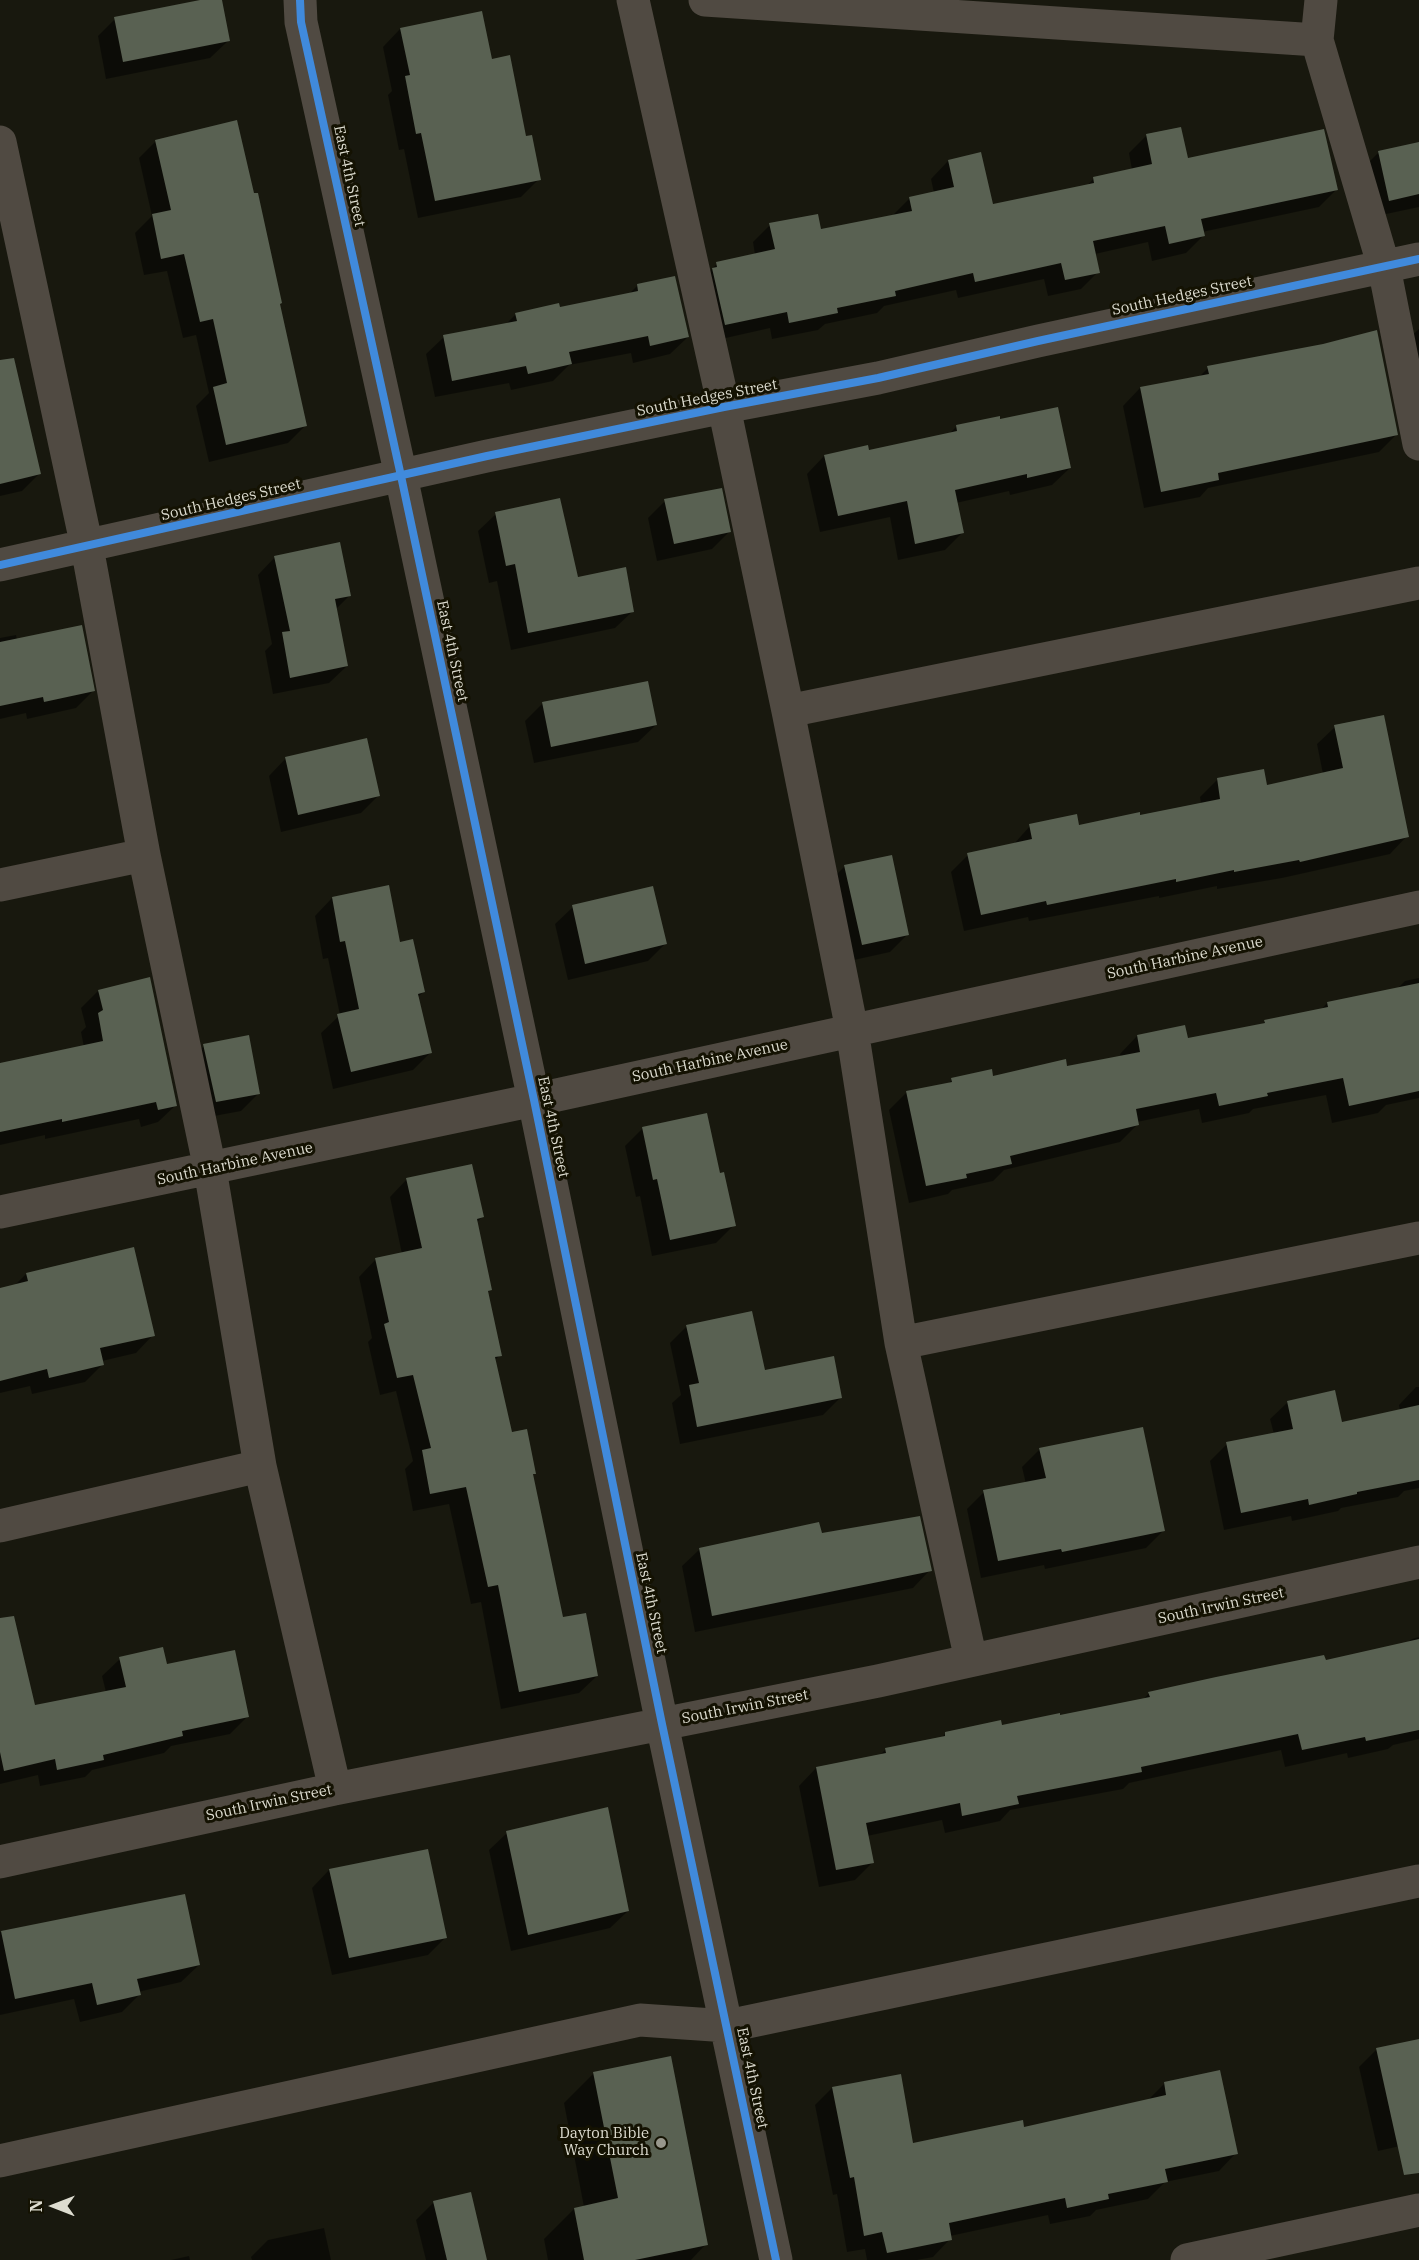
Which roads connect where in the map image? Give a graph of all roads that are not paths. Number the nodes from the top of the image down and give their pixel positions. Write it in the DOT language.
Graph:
graph roads {
  1 [pos="300,0"];
  2 [pos="633,0"];
  3 [pos="705,0"];
  4 [pos="1321,0"];
  5 [pos="1317,40"];
  6 [pos="0,142"];
  7 [pos="9,231"];
  8 [pos="1419,259"];
  9 [pos="1384,267"];
  10 [pos="724,407"];
  11 [pos="1419,444"];
  12 [pos="401,476"];
  13 [pos="87,547"];
  14 [pos="0,565"];
  15 [pos="1419,583"];
  16 [pos="788,711"];
  17 [pos="144,855"];
  18 [pos="0,885"];
  19 [pos="1419,907"];
  20 [pos="852,1030"];
  21 [pos="534,1100"];
  22 [pos="210,1169"];
  23 [pos="0,1212"];
  24 [pos="1419,1238"];
  25 [pos="901,1343"];
  26 [pos="260,1466"];
  27 [pos="0,1526"];
  28 [pos="1419,1562"];
  29 [pos="971,1660"];
  30 [pos="662,1724"];
  31 [pos="335,1789"];
  32 [pos="0,1862"];
  33 [pos="1419,1881"];
  34 [pos="728,2026"];
  35 [pos="0,2161"];
  36 [pos="1419,2210"];
  37 [pos="776,2260"];
  38 [pos="1187,2260"];
  1 -- 12 [label="street, East 4th Street"];
  2 -- 10 [label="street"];
  3 -- 5 [label="street"];
  4 -- 5 [label="street"];
  5 -- 9 [label="street"];
  6 -- 7 [label="street"];
  7 -- 13 [label="street"];
  8 -- 9 [label="street, South Hedges Street"];
  9 -- 10 [label="street, South Hedges Street"];
  9 -- 11 [label="street"];
  10 -- 12 [label="street, South Hedges Street"];
  10 -- 16 [label="street"];
  12 -- 13 [label="street, South Hedges Street"];
  12 -- 21 [label="street, East 4th Street"];
  13 -- 14 [label="street, South Hedges Street"];
  13 -- 17 [label="street"];
  15 -- 16 [label="street"];
  16 -- 20 [label="street"];
  17 -- 18 [label="street"];
  17 -- 22 [label="street"];
  19 -- 20 [label="street, South Harbine Avenue"];
  20 -- 21 [label="street, South Harbine Avenue"];
  20 -- 25 [label="street"];
  21 -- 22 [label="street, South Harbine Avenue"];
  21 -- 30 [label="street, East 4th Street"];
  22 -- 23 [label="street, South Harbine Avenue"];
  22 -- 26 [label="street"];
  24 -- 25 [label="street"];
  25 -- 29 [label="street"];
  26 -- 27 [label="street"];
  26 -- 31 [label="street"];
  28 -- 29 [label="street, South Irwin Street"];
  29 -- 30 [label="street, South Irwin Street"];
  30 -- 31 [label="street, South Irwin Street"];
  30 -- 34 [label="street, East 4th Street"];
  31 -- 32 [label="street, South Irwin Street"];
  33 -- 34 [label="street"];
  34 -- 35 [label="street"];
  34 -- 37 [label="street, East 4th Street"];
  36 -- 38 [label="street"];
}
